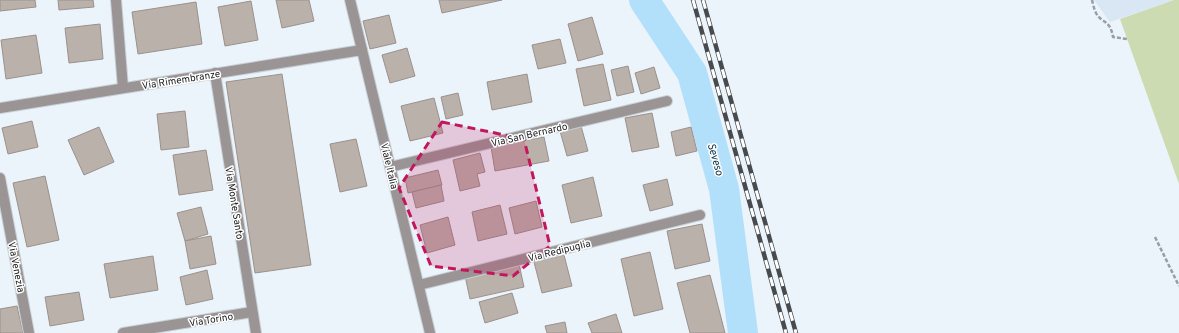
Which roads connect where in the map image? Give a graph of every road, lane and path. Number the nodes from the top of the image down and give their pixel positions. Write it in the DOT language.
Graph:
graph roads {
  1 [pos="116,0"];
  2 [pos="350,0"];
  3 [pos="1092,0"];
  4 [pos="1127,39"];
  5 [pos="362,50"];
  6 [pos="215,73"];
  7 [pos="123,88"];
  8 [pos="667,101"];
  9 [pos="0,108"];
  10 [pos="390,167"];
  11 [pos="0,178"];
  12 [pos="700,215"];
  13 [pos="1155,237"];
  14 [pos="419,285"];
  15 [pos="1179,286"];
  16 [pos="252,312"];
  17 [pos="29,333"];
  18 [pos="123,333"];
  19 [pos="256,333"];
  20 [pos="430,333"];
  1 -- 7 [label="street"];
  2 -- 5 [label="street, Viale Italia"];
  3 -- 4 [label="path"];
  5 -- 6 [label="street, Via Rimembranze"];
  5 -- 10 [label="street, Viale Italia"];
  6 -- 7 [label="street, Via Rimembranze"];
  6 -- 16 [label="street, Via Monte Santo"];
  7 -- 9 [label="street, Via Rimembranze"];
  8 -- 10 [label="street, Via San Bernardo"];
  10 -- 14 [label="street, Viale Italia"];
  11 -- 17 [label="street, Via Venezia"];
  12 -- 14 [label="street, Via Redipuglia"];
  13 -- 15 [label="path"];
  14 -- 20 [label="street, Viale Italia"];
  16 -- 18 [label="street, Via Torino"];
  16 -- 19 [label="street, Via Monte Santo"];
}
